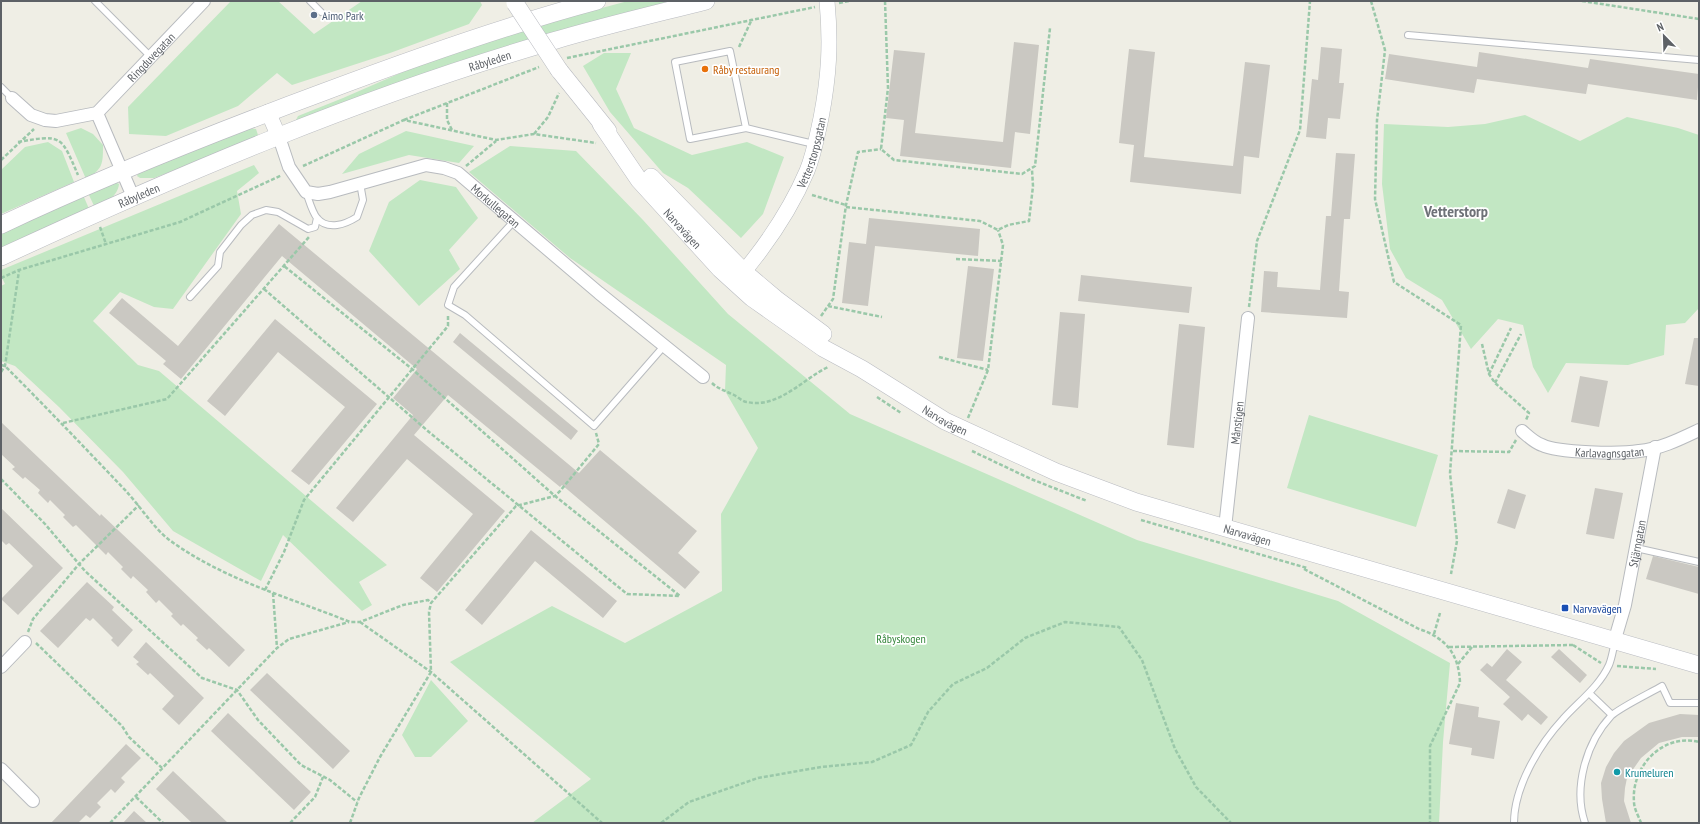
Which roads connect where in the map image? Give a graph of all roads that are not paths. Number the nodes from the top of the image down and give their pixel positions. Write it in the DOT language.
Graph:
graph roads {
  1 [pos="94,1"];
  2 [pos="204,1"];
  3 [pos="310,1"];
  4 [pos="597,1"];
  5 [pos="706,1"];
  6 [pos="514,2"];
  7 [pos="827,3"];
  8 [pos="321,12"];
  9 [pos="1408,35"];
  10 [pos="151,57"];
  11 [pos="1699,60"];
  12 [pos="1,87"];
  13 [pos="12,98"];
  14 [pos="268,112"];
  15 [pos="97,113"];
  16 [pos="746,128"];
  17 [pos="278,138"];
  18 [pos="816,145"];
  19 [pos="123,171"];
  20 [pos="360,183"];
  21 [pos="306,192"];
  22 [pos="134,199"];
  23 [pos="317,218"];
  24 [pos="515,220"];
  25 [pos="1,225"];
  26 [pos="1,257"];
  27 [pos="740,278"];
  28 [pos="190,297"];
  29 [pos="1248,318"];
  30 [pos="664,346"];
  31 [pos="862,369"];
  32 [pos="703,377"];
  33 [pos="1699,430"];
  34 [pos="1522,431"];
  35 [pos="1655,447"];
  36 [pos="1225,528"];
  37 [pos="1636,548"];
  38 [pos="1699,562"];
  39 [pos="1615,639"];
  40 [pos="25,642"];
  41 [pos="1699,665"];
  42 [pos="1,667"];
  43 [pos="1588,692"];
  44 [pos="1699,703"];
  45 [pos="1612,715"];
  46 [pos="1,769"];
  47 [pos="33,801"];
  48 [pos="1514,823"];
  49 [pos="1585,823"];
  1 -- 10 [label="lane"];
  2 -- 10 [label="street, Ringduvegatan"];
  3 -- 8 [label="lane"];
  4 -- 14 [label="main road"];
  5 -- 17 [label="main road, Råbyleden"];
  6 -- 27 [label="main road, Narvavägen, bridge"];
  7 -- 18 [label="street, Vetterstorpsgatan"];
  9 -- 11 [label="lane"];
  10 -- 15 [label="street, Ringduvegatan"];
  12 -- 13 [label="lane"];
  13 -- 15 [label="street"];
  14 -- 17 [label="street"];
  14 -- 19 [label="main road"];
  15 -- 19 [label="street"];
  16 -- 16 [label="lane"];
  16 -- 18 [label="lane"];
  17 -- 21 [label="street"];
  17 -- 22 [label="main road, Råbyleden"];
  18 -- 27 [label="street, Vetterstorpsgatan"];
  19 -- 22 [label="street"];
  19 -- 25 [label="main road"];
  20 -- 21 [label="street, Morkullegatan"];
  20 -- 23 [label="lane"];
  20 -- 24 [label="street, Morkullegatan"];
  21 -- 23 [label="lane"];
  22 -- 26 [label="main road, Råbyleden"];
  23 -- 28 [label="lane"];
  24 -- 30 [label="street, Morkullegatan"];
  24 -- 30 [label="lane"];
  27 -- 31 [label="main road, Narvavägen"];
  27 -- 31 [label="main road, Narvavägen"];
  29 -- 36 [label="street, Månstigen"];
  30 -- 32 [label="street, Morkullegatan"];
  31 -- 36 [label="main road, Narvavägen"];
  33 -- 35 [label="street, Karlavagnsgatan"];
  34 -- 35 [label="street, Karlavagnsgatan"];
  35 -- 37 [label="street, Stjärngatan"];
  36 -- 39 [label="main road, Narvavägen"];
  37 -- 38 [label="lane"];
  37 -- 39 [label="street, Stjärngatan"];
  39 -- 41 [label="main road, Narvavägen"];
  39 -- 43 [label="lane"];
  40 -- 42 [label="street"];
  43 -- 45 [label="lane"];
  43 -- 48 [label="lane"];
  44 -- 45 [label="lane"];
  45 -- 49 [label="lane"];
  46 -- 47 [label="street"];
}
